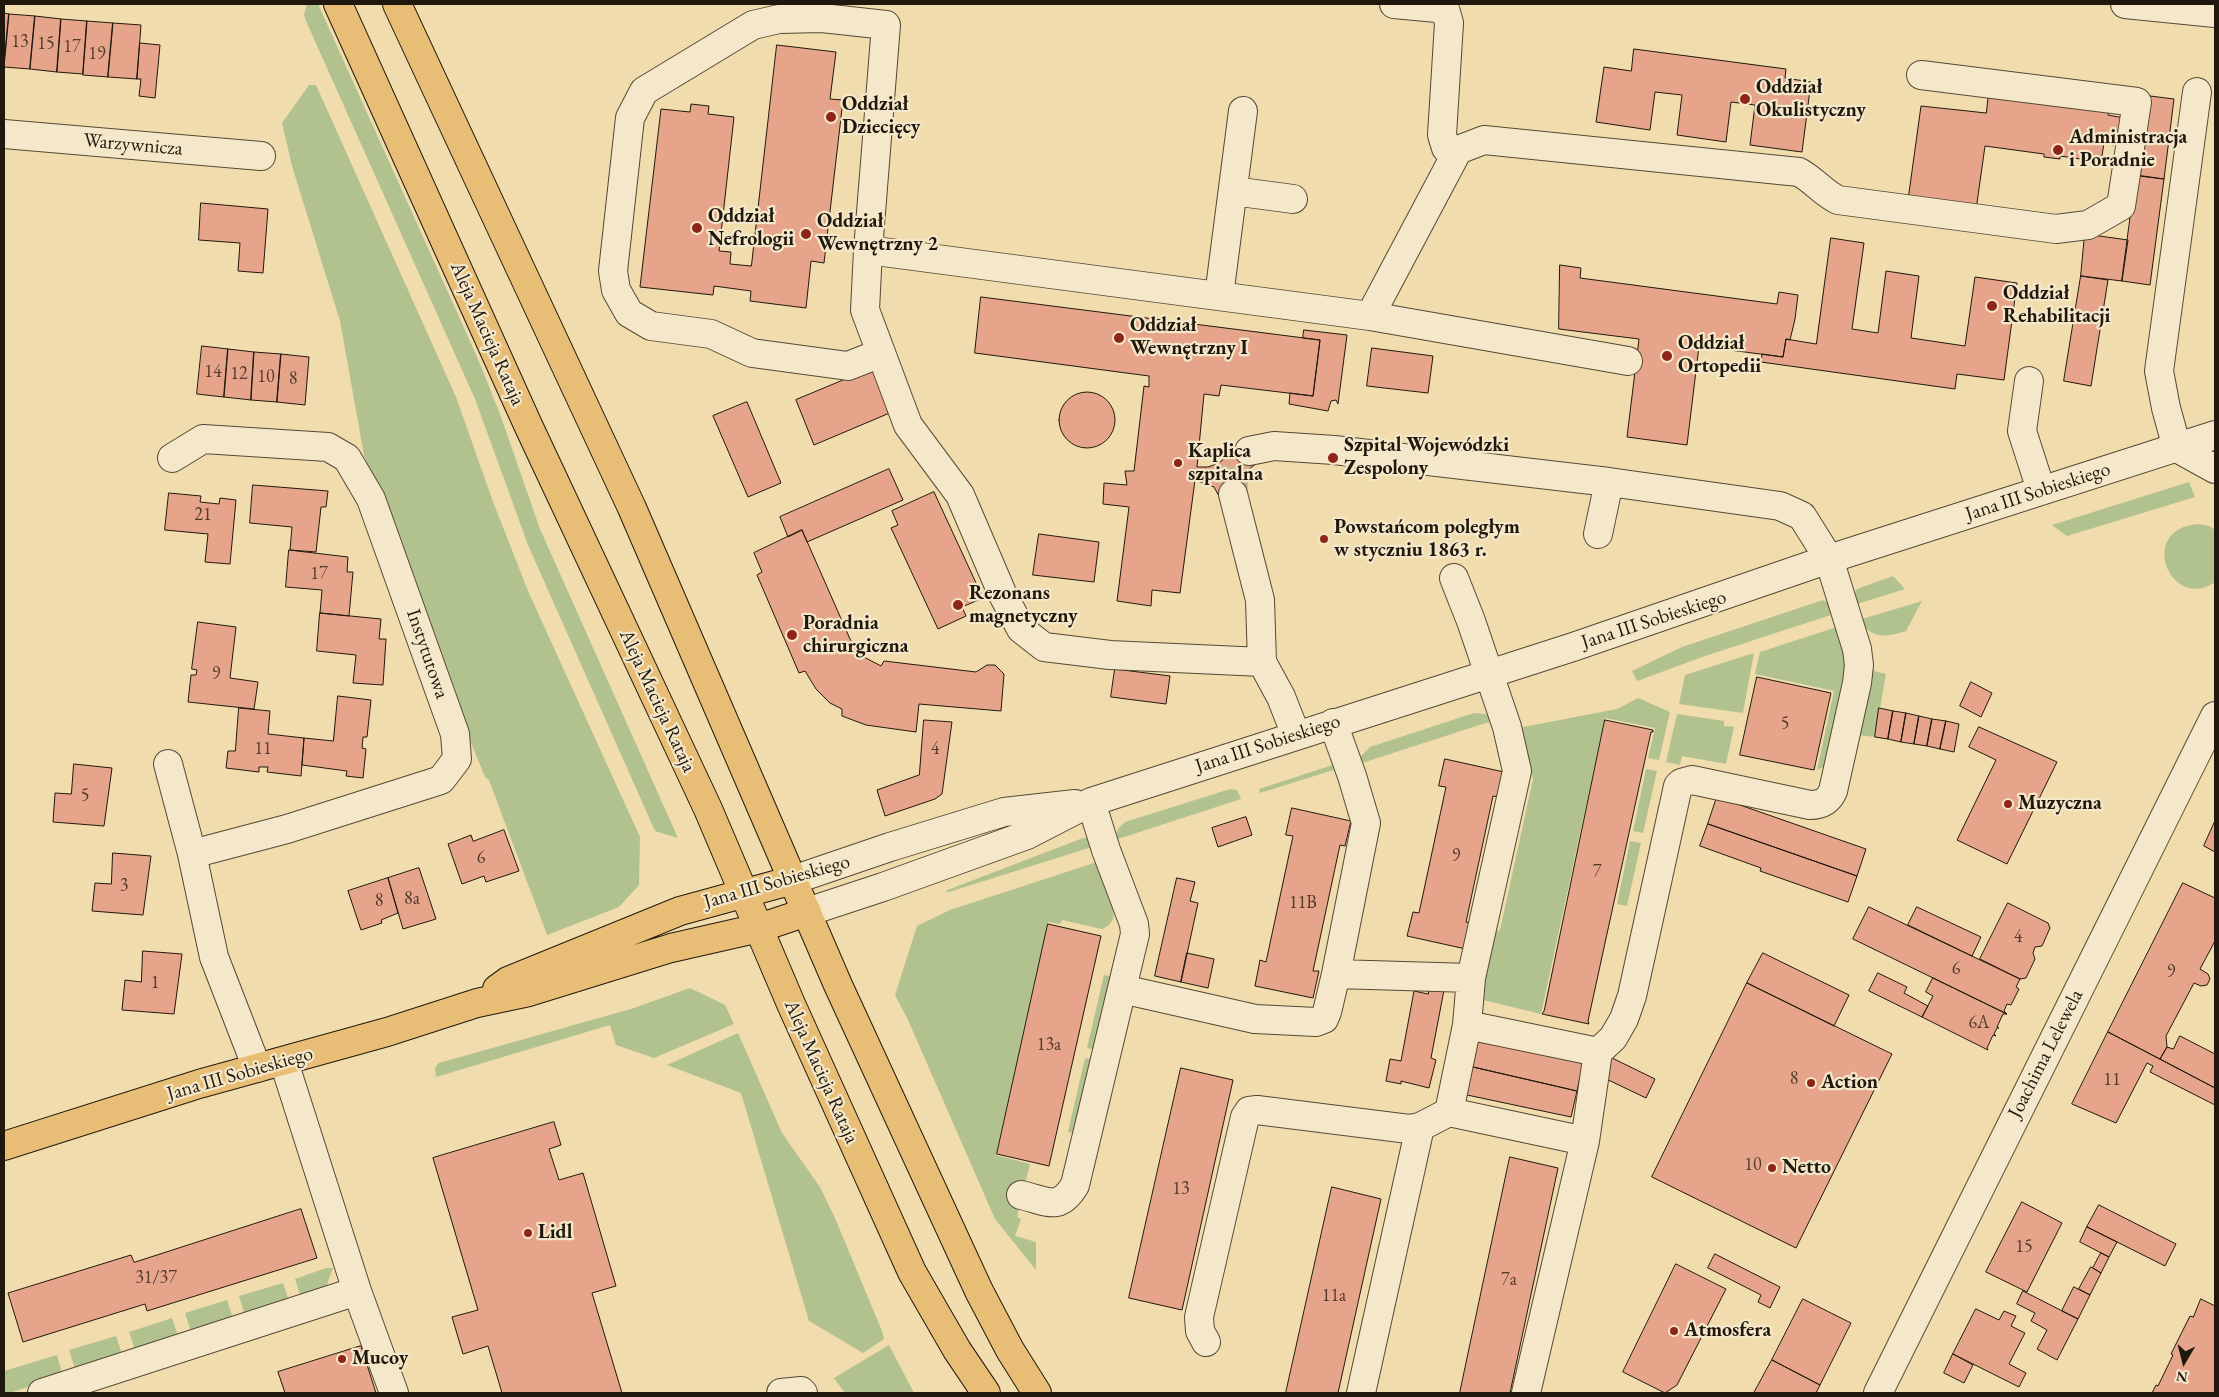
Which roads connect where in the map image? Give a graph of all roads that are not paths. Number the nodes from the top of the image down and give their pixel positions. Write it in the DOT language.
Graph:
graph roads {
  1 [pos="338,4"];
  2 [pos="397,4"];
  3 [pos="1394,4"];
  4 [pos="2125,4"];
  5 [pos="1451,9"];
  6 [pos="2215,13"];
  7 [pos="888,14"];
  8 [pos="1921,75"];
  9 [pos="2197,92"];
  10 [pos="1243,111"];
  11 [pos="4,134"];
  12 [pos="261,156"];
  13 [pos="1454,156"];
  14 [pos="1232,191"];
  15 [pos="1293,199"];
  16 [pos="868,250"];
  17 [pos="1219,296"];
  18 [pos="1370,316"];
  19 [pos="881,353"];
  20 [pos="1628,360"];
  21 [pos="2029,381"];
  22 [pos="2215,435"];
  23 [pos="2177,448"];
  24 [pos="1249,451"];
  25 [pos="172,458"];
  26 [pos="2215,469"];
  27 [pos="1609,482"];
  28 [pos="2041,490"];
  29 [pos="1233,494"];
  30 [pos="1598,534"];
  31 [pos="1829,559"];
  32 [pos="1454,578"];
  33 [pos="1262,662"];
  34 [pos="1489,673"];
  35 [pos="2215,716"];
  36 [pos="1333,723"];
  37 [pos="1296,735"];
  38 [pos="168,764"];
  39 [pos="1091,802"];
  40 [pos="192,854"];
  41 [pos="793,880"];
  42 [pos="744,892"];
  43 [pos="807,912"];
  44 [pos="759,928"];
  45 [pos="1336,974"];
  46 [pos="1471,978"];
  47 [pos="1122,989"];
  48 [pos="477,1003"];
  49 [pos="1467,1025"];
  50 [pos="1598,1052"];
  51 [pos="284,1062"];
  52 [pos="257,1068"];
  53 [pos="1449,1112"];
  54 [pos="1420,1127"];
  55 [pos="1585,1141"];
  56 [pos="4,1146"];
  57 [pos="1021,1195"];
  58 [pos="357,1291"];
  59 [pos="1206,1342"];
  60 [pos="42,1393"];
  61 [pos="394,1393"];
  62 [pos="781,1393"];
  63 [pos="803,1393"];
  64 [pos="986,1393"];
  65 [pos="1037,1393"];
  66 [pos="1361,1393"];
  67 [pos="1526,1393"];
  68 [pos="1878,1393"];
  1 -- 42 [label="main road, Aleja Macieja Rataja"];
  2 -- 41 [label="main road"];
  3 -- 5 [label="street"];
  4 -- 6 [label="street"];
  5 -- 13 [label="street"];
  7 -- 16 [label="street"];
  7 -- 19 [label="street"];
  8 -- 13 [label="street"];
  9 -- 23 [label="street"];
  10 -- 14 [label="street"];
  11 -- 12 [label="street, Warzywnicza"];
  13 -- 18 [label="street"];
  14 -- 15 [label="street"];
  14 -- 17 [label="street"];
  16 -- 17 [label="street"];
  16 -- 19 [label="street"];
  17 -- 18 [label="street"];
  18 -- 20 [label="street"];
  19 -- 33 [label="street"];
  21 -- 28 [label="street"];
  22 -- 23 [label="street, Jana III Sobieskiego"];
  23 -- 26 [label="street"];
  23 -- 28 [label="street, Jana III Sobieskiego"];
  24 -- 27 [label="street"];
  25 -- 40 [label="street, Instytutowa"];
  27 -- 30 [label="street"];
  27 -- 31 [label="street"];
  28 -- 31 [label="street, Jana III Sobieskiego"];
  29 -- 33 [label="street"];
  31 -- 34 [label="street, Jana III Sobieskiego"];
  31 -- 50 [label="street"];
  32 -- 34 [label="street"];
  33 -- 37 [label="street"];
  34 -- 36 [label="street, Jana III Sobieskiego"];
  34 -- 46 [label="street"];
  35 -- 68 [label="street, Joachima Lelewela"];
  36 -- 37 [label="street, Jana III Sobieskiego"];
  36 -- 45 [label="street"];
  37 -- 39 [label="street, Jana III Sobieskiego"];
  38 -- 40 [label="street"];
  39 -- 41 [label="street, Jana III Sobieskiego"];
  39 -- 43 [label="street, Jana III Sobieskiego"];
  39 -- 47 [label="street"];
  40 -- 52 [label="street"];
  41 -- 42 [label="main road, Jana III Sobieskiego"];
  41 -- 43 [label="main road"];
  42 -- 44 [label="main road, Aleja Macieja Rataja"];
  42 -- 48 [label="main road, Jana III Sobieskiego"];
  43 -- 44 [label="main road, Jana III Sobieskiego"];
  43 -- 65 [label="main road"];
  44 -- 48 [label="main road, Jana III Sobieskiego"];
  44 -- 64 [label="main road, Aleja Macieja Rataja"];
  45 -- 46 [label="street"];
  45 -- 47 [label="street"];
  46 -- 49 [label="street"];
  47 -- 57 [label="street"];
  48 -- 51 [label="main road, Jana III Sobieskiego"];
  49 -- 50 [label="street"];
  49 -- 53 [label="street"];
  50 -- 55 [label="street"];
  51 -- 52 [label="main road, Jana III Sobieskiego"];
  51 -- 58 [label="street"];
  52 -- 56 [label="main road, Jana III Sobieskiego"];
  53 -- 54 [label="street"];
  53 -- 55 [label="street"];
  54 -- 59 [label="street"];
  54 -- 66 [label="street"];
  55 -- 67 [label="street"];
  58 -- 60 [label="street"];
  58 -- 61 [label="street"];
  62 -- 63 [label="street"];
}
